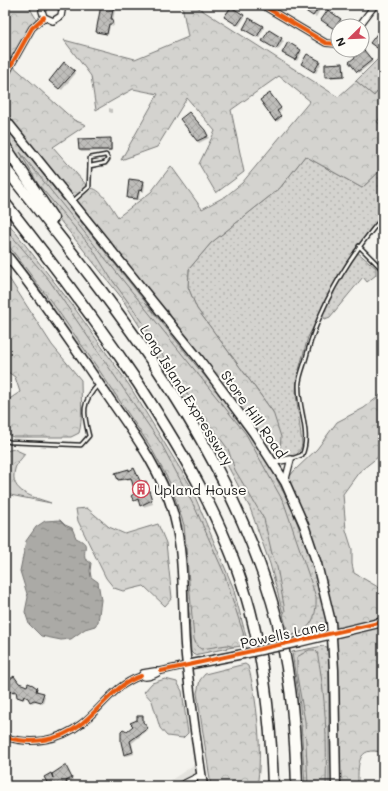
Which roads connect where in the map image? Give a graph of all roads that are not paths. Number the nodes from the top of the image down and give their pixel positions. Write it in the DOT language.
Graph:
graph roads {
  1 [pos="44,5"];
  2 [pos="60,5"];
  3 [pos="262,5"];
  4 [pos="375,5"];
  5 [pos="44,17"];
  6 [pos="366,18"];
  7 [pos="330,43"];
  8 [pos="5,76"];
  9 [pos="5,119"];
  10 [pos="5,146"];
  11 [pos="90,166"];
  12 [pos="5,168"];
  13 [pos="5,203"];
  14 [pos="72,203"];
  15 [pos="383,217"];
  16 [pos="359,246"];
  17 [pos="5,253"];
  18 [pos="383,270"];
  19 [pos="105,296"];
  20 [pos="99,384"];
  21 [pos="5,440"];
  22 [pos="291,459"];
  23 [pos="274,462"];
  24 [pos="285,482"];
  25 [pos="383,622"];
  26 [pos="332,635"];
  27 [pos="187,665"];
  28 [pos="5,737"];
  29 [pos="201,774"];
  30 [pos="179,786"];
  31 [pos="203,786"];
  32 [pos="273,786"];
  33 [pos="297,786"];
  34 [pos="336,786"];
  1 -- 5 [label="street"];
  2 -- 5 [label="street"];
  3 -- 7 [label="street"];
  4 -- 6 [label="street"];
  5 -- 8 [label="street"];
  9 -- 14 [label="main road, Store Hill Road"];
  10 -- 19 [label="highway"];
  11 -- 11 [label="lane"];
  11 -- 14 [label="lane"];
  12 -- 19 [label="highway, Long Island Expressway"];
  13 -- 32 [label="highway"];
  14 -- 23 [label="main road, Store Hill Road"];
  15 -- 16 [label="lane"];
  16 -- 18 [label="lane"];
  16 -- 22 [label="lane"];
  17 -- 20 [label="main road"];
  19 -- 33 [label="highway, Long Island Expressway"];
  20 -- 21 [label="lane"];
  20 -- 27 [label="main road"];
  22 -- 23 [label="street"];
  22 -- 24 [label="street"];
  23 -- 24 [label="main road, Store Hill Road"];
  24 -- 26 [label="main road, Store Hill Road"];
  25 -- 26 [label="main road, Powells Lane"];
  26 -- 27 [label="main road, Powells Lane, bridge"];
  26 -- 34 [label="main road, Store Hill Road"];
  27 -- 28 [label="street"];
  27 -- 29 [label="main road"];
  29 -- 30 [label="street"];
  29 -- 31 [label="main road"];
}
